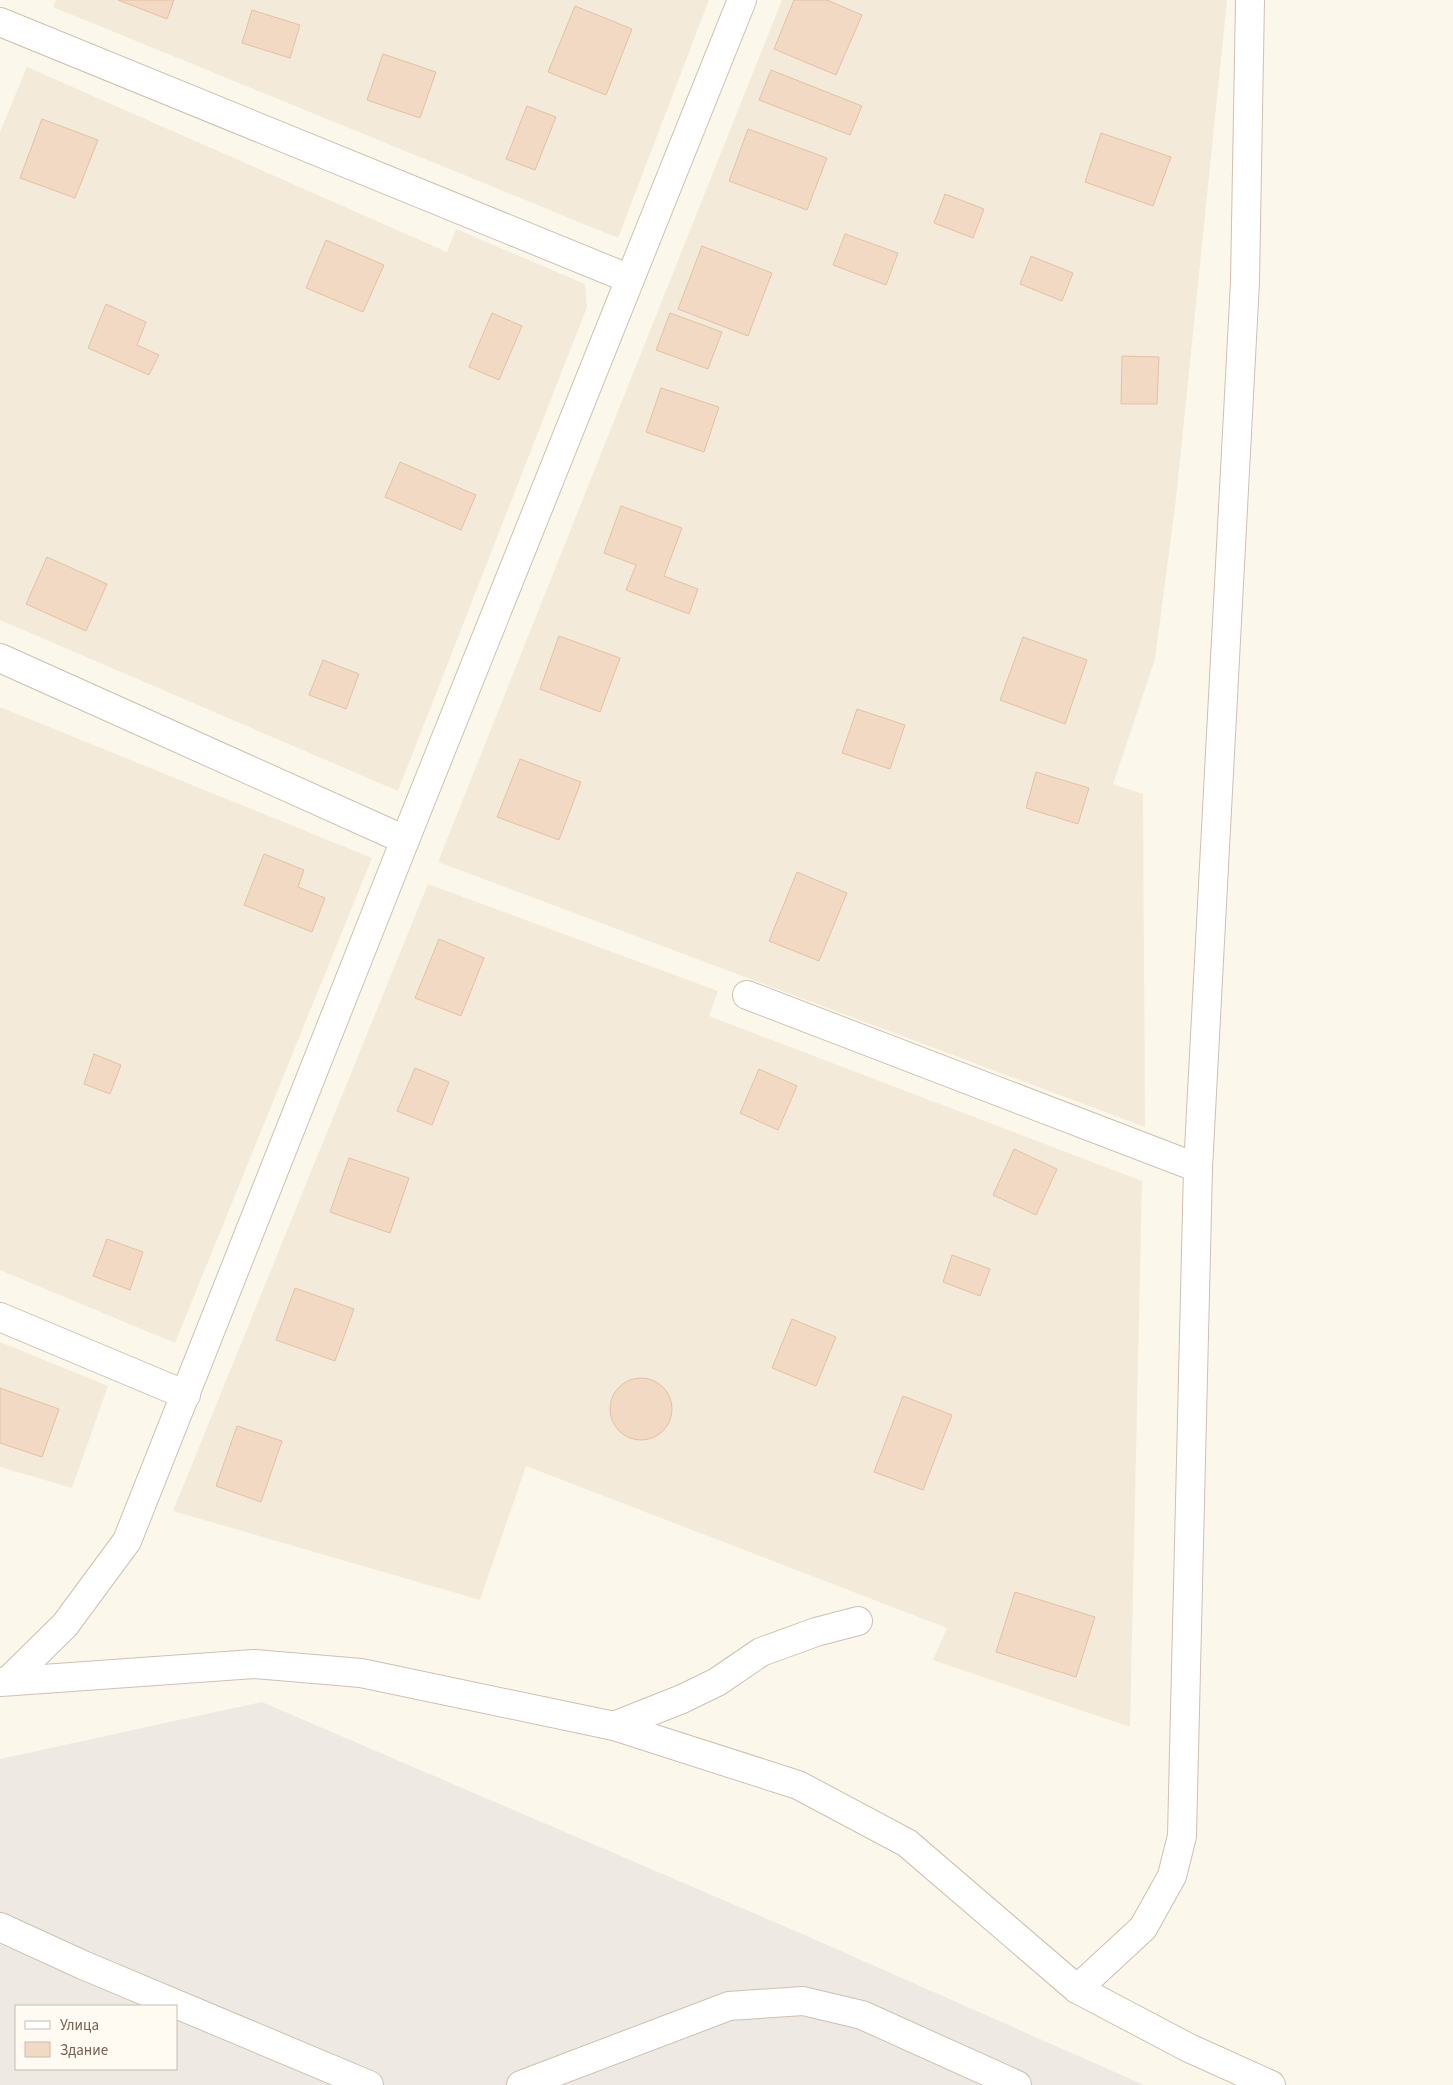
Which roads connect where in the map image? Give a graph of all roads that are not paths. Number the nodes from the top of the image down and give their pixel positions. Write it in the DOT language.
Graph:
graph roads {
  1 [pos="2,0"];
  2 [pos="742,0"];
  3 [pos="1250,0"];
  4 [pos="0,4"];
  5 [pos="0,22"];
  6 [pos="630,279"];
  7 [pos="0,658"];
  8 [pos="405,840"];
  9 [pos="747,995"];
  10 [pos="1198,1168"];
  11 [pos="0,1317"];
  12 [pos="186,1395"];
  13 [pos="858,1621"];
  14 [pos="5,1681"];
  15 [pos="614,1726"];
  16 [pos="0,1927"];
  17 [pos="1077,1989"];
  18 [pos="177,2005"];
  19 [pos="178,2006"];
  20 [pos="369,2085"];
  21 [pos="521,2085"];
  22 [pos="1017,2085"];
  23 [pos="1271,2085"];
  1 -- 4 [label="street"];
  2 -- 6 [label="street"];
  3 -- 10 [label="street"];
  5 -- 6 [label="street"];
  6 -- 8 [label="street"];
  7 -- 8 [label="street"];
  8 -- 12 [label="street"];
  9 -- 10 [label="street"];
  10 -- 17 [label="street"];
  11 -- 12 [label="street"];
  12 -- 14 [label="street"];
  13 -- 15 [label="street"];
  14 -- 15 [label="street"];
  15 -- 17 [label="street"];
  16 -- 18 [label="street"];
  17 -- 23 [label="street"];
  19 -- 20 [label="street"];
  21 -- 22 [label="street"];
}
